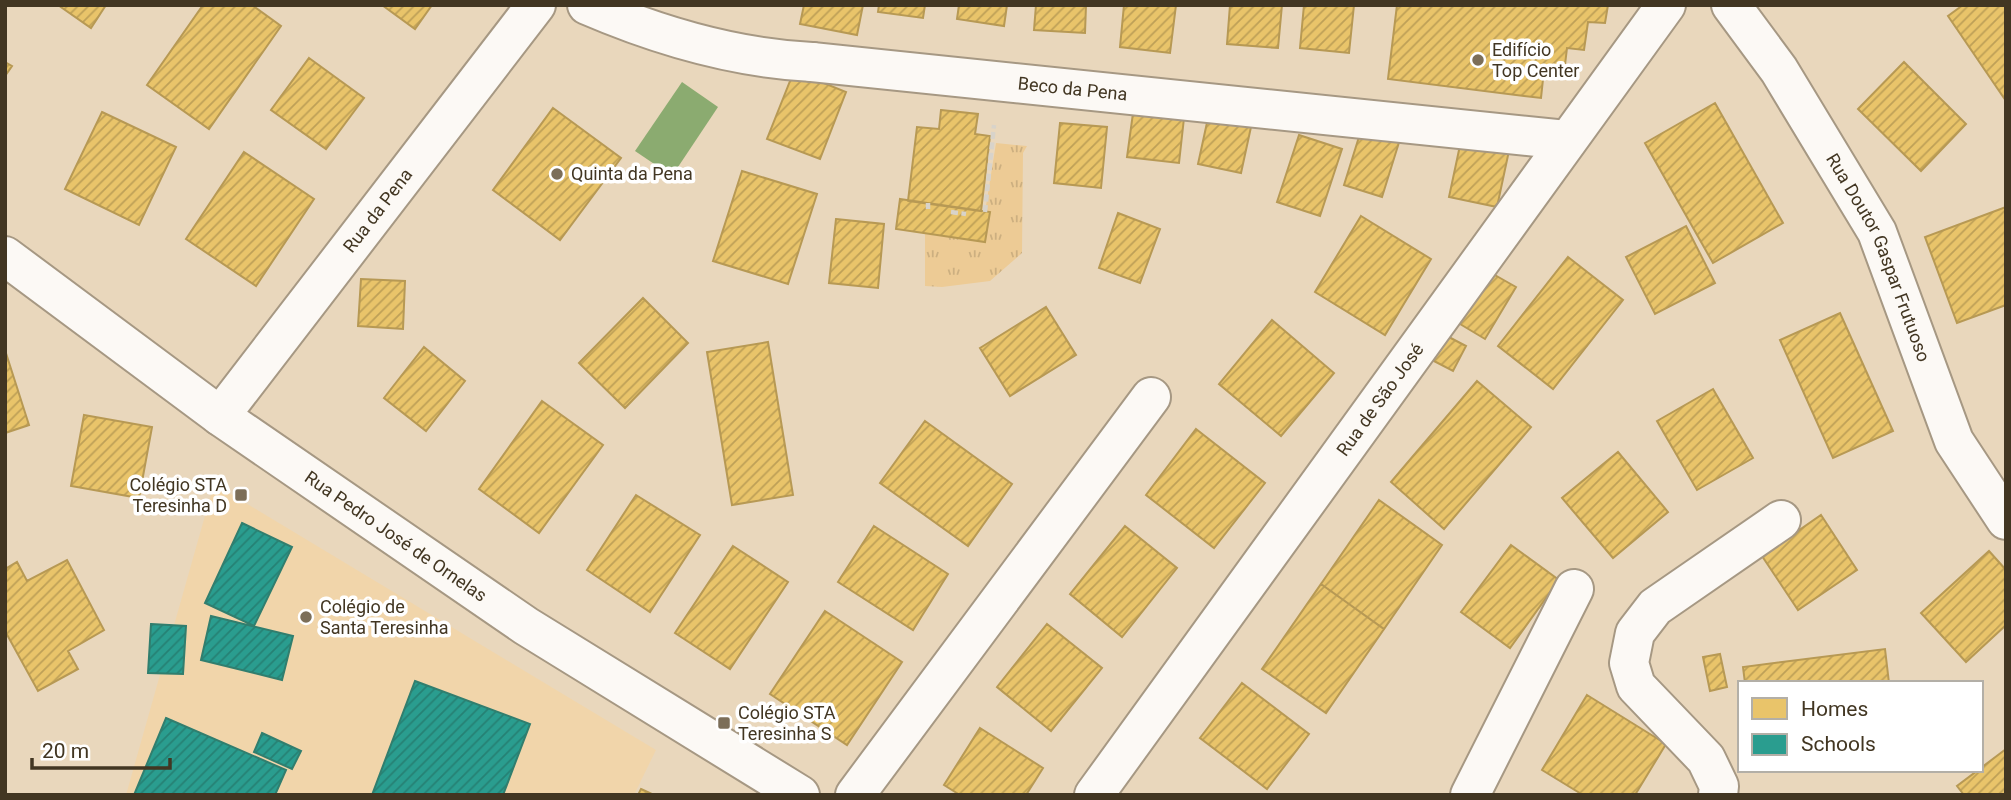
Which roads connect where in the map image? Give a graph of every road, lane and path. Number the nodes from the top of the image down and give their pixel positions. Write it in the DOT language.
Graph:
graph roads {
  1 [pos="536,5"];
  2 [pos="587,5"];
  3 [pos="1666,5"];
  4 [pos="1731,5"];
  5 [pos="994,117"];
  6 [pos="1566,140"];
  7 [pos="951,212"];
  8 [pos="985,212"];
  9 [pos="966,214"];
  10 [pos="5,256"];
  11 [pos="1151,397"];
  12 [pos="220,416"];
  13 [pos="1782,520"];
  14 [pos="2006,520"];
  15 [pos="1574,589"];
  16 [pos="800,795"];
  17 [pos="855,795"];
  18 [pos="1094,795"];
  19 [pos="1470,795"];
  20 [pos="1718,795"];
  1 -- 12 [label="street, Rua da Pena"];
  2 -- 6 [label="street, Beco da Pena"];
  3 -- 6 [label="street, Rua de São José"];
  4 -- 14 [label="street, Rua Doutor Gaspar Frutuoso"];
  5 -- 8 [label="path"];
  6 -- 18 [label="street, Rua de São José"];
  7 -- 9 [label="path"];
  10 -- 12 [label="street, Rua Pedro José de Ornelas"];
  11 -- 17 [label="street"];
  12 -- 16 [label="street, Rua Pedro José de Ornelas"];
  13 -- 20 [label="street"];
  15 -- 19 [label="street"];
}
